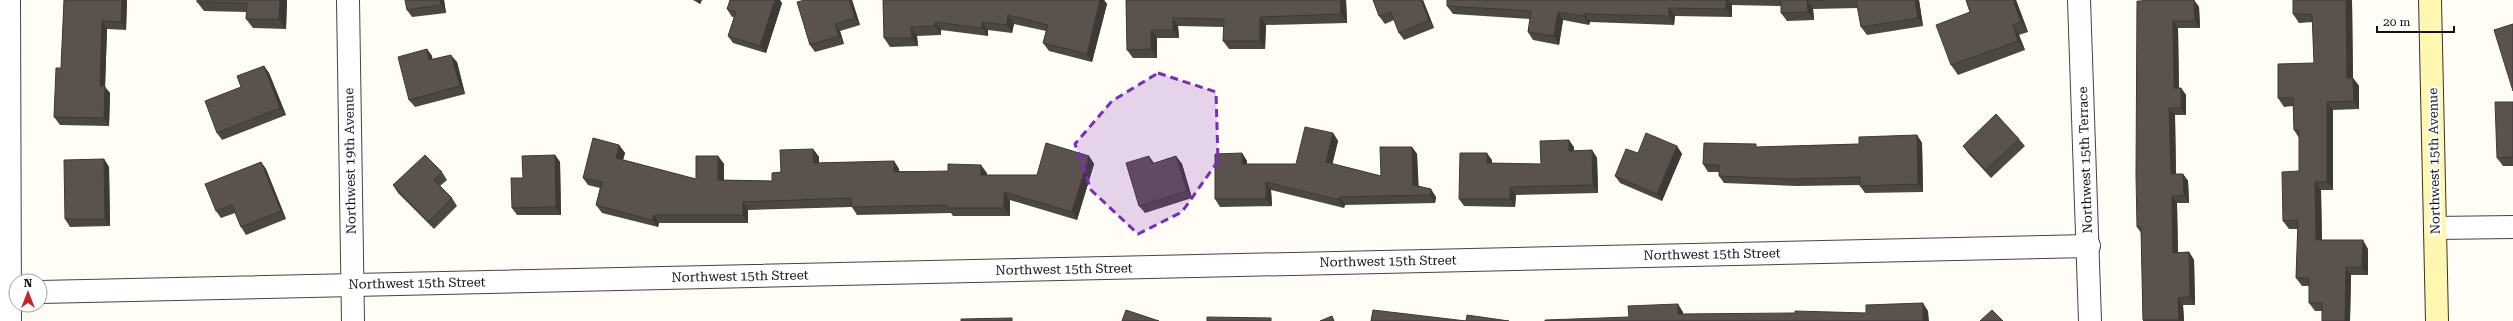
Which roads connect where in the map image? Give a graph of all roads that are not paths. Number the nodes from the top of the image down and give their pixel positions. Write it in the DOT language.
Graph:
graph roads {
  1 [pos="8,0"];
  2 [pos="348,0"];
  3 [pos="2079,0"];
  4 [pos="2430,0"];
  5 [pos="2513,227"];
  6 [pos="2435,228"];
  7 [pos="2089,246"];
  8 [pos="13,273"];
  9 [pos="351,284"];
  10 [pos="48,292"];
  11 [pos="353,321"];
  12 [pos="2090,321"];
  13 [pos="2437,321"];
  1 -- 8 [label="street"];
  2 -- 9 [label="street, Northwest 19th Avenue"];
  3 -- 7 [label="street, Northwest 15th Terrace"];
  4 -- 6 [label="street, Northwest 15th Avenue"];
  5 -- 6 [label="street"];
  6 -- 13 [label="street, Northwest 15th Avenue"];
  7 -- 9 [label="street, Northwest 15th Street"];
  7 -- 12 [label="street, Northwest 15th Terrace"];
  9 -- 10 [label="street, Northwest 15th Street"];
  9 -- 11 [label="street, Northwest 19th Avenue"];
}
